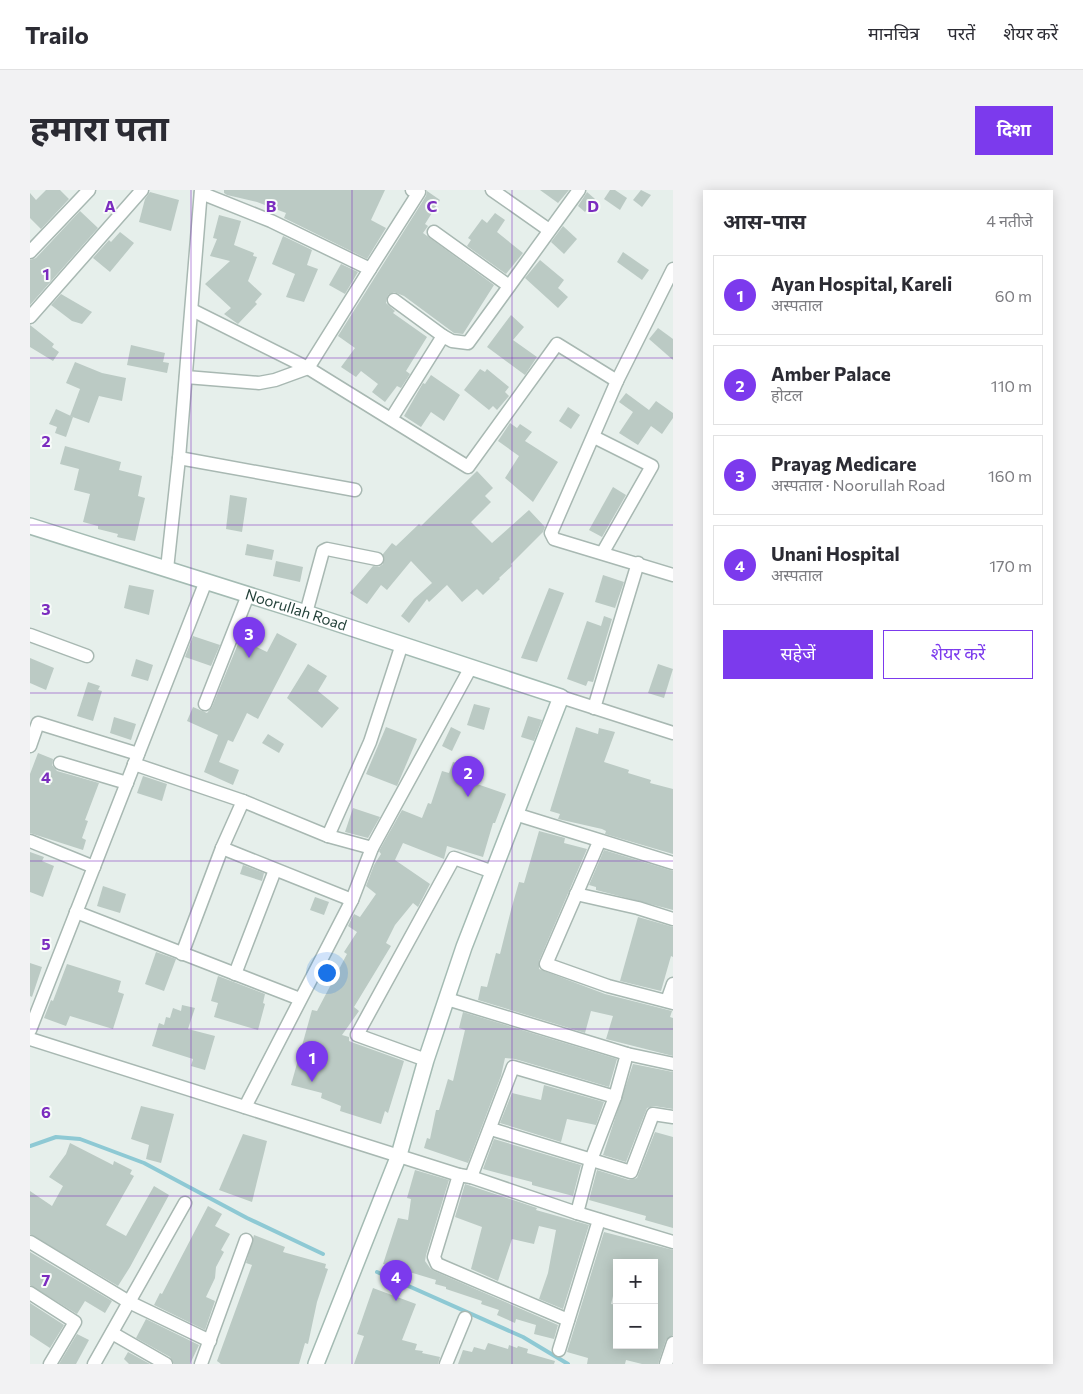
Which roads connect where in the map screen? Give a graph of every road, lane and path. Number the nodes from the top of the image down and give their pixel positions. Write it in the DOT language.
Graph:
graph roads {
  1 [pos="89,190"];
  2 [pos="142,190"];
  3 [pos="412,190"];
  4 [pos="492,190"];
  5 [pos="201,191"];
  6 [pos="577,191"];
  7 [pos="549,230"];
  8 [pos="434,232"];
  9 [pos="30,252"];
  10 [pos="370,269"];
  11 [pos="673,269"];
  12 [pos="509,286"];
  13 [pos="394,300"];
  14 [pos="192,310"];
  15 [pos="30,317"];
  16 [pos="444,336"];
  17 [pos="308,368"];
  18 [pos="186,376"];
  19 [pos="617,381"];
  20 [pos="391,419"];
  21 [pos="594,437"];
  22 [pos="179,458"];
  23 [pos="355,490"];
  24 [pos="30,526"];
  25 [pos="603,552"];
  26 [pos="377,559"];
  27 [pos="638,563"];
  28 [pos="167,569"];
  29 [pos="673,575"];
  30 [pos="206,581"];
  31 [pos="248,594"];
  32 [pos="306,613"];
  33 [pos="30,635"];
  34 [pos="402,644"];
  35 [pos="87,656"];
  36 [pos="472,667"];
  37 [pos="561,697"];
  38 [pos="205,704"];
  39 [pos="594,708"];
  40 [pos="673,733"];
  41 [pos="30,746"];
  42 [pos="136,759"];
  43 [pos="60,762"];
  44 [pos="127,783"];
  45 [pos="243,801"];
  46 [pos="515,814"];
  47 [pos="328,836"];
  48 [pos="30,841"];
  49 [pos="599,842"];
  50 [pos="222,848"];
  51 [pos="372,848"];
  52 [pos="673,863"];
  53 [pos="94,867"];
  54 [pos="275,870"];
  55 [pos="493,872"];
  56 [pos="576,894"];
  57 [pos="352,900"];
  58 [pos="76,912"];
  59 [pos="673,919"];
  60 [pos="182,954"];
  61 [pos="235,974"];
  62 [pos="673,984"];
  63 [pos="300,999"];
  64 [pos="448,999"];
  65 [pos="670,1002"];
  66 [pos="30,1030"];
  67 [pos="30,1039"];
  68 [pos="627,1054"];
  69 [pos="426,1060"];
  70 [pos="673,1064"];
  71 [pos="615,1097"];
  72 [pos="246,1107"];
  73 [pos="673,1117"];
  74 [pos="490,1129"];
  75 [pos="399,1155"];
  76 [pos="591,1160"];
  77 [pos="465,1176"];
  78 [pos="185,1203"];
  79 [pos="577,1214"];
  80 [pos="599,1220"];
  81 [pos="246,1240"];
  82 [pos="30,1242"];
  83 [pos="673,1242"];
  84 [pos="30,1293"];
  85 [pos="129,1302"];
  86 [pos="465,1318"];
  87 [pos="568,1320"];
  88 [pos="112,1332"];
  89 [pos="210,1340"];
  90 [pos="673,1343"];
  91 [pos="559,1350"];
  92 [pos="50,1364"];
  93 [pos="94,1364"];
  94 [pos="165,1364"];
  95 [pos="201,1364"];
  96 [pos="316,1364"];
  97 [pos="446,1364"];
  98 [pos="666,1364"];
  1 -- 9 [label="street"];
  2 -- 15 [label="street"];
  3 -- 10 [label="street"];
  4 -- 7 [label="street"];
  5 -- 10 [label="street"];
  5 -- 14 [label="street"];
  6 -- 7 [label="street"];
  7 -- 12 [label="street"];
  8 -- 12 [label="street"];
  10 -- 17 [label="street"];
  11 -- 19 [label="street"];
  12 -- 16 [label="street"];
  13 -- 16 [label="street"];
  14 -- 17 [label="street"];
  14 -- 18 [label="street"];
  16 -- 20 [label="street"];
  17 -- 18 [label="street"];
  17 -- 20 [label="street"];
  18 -- 22 [label="street"];
  19 -- 20 [label="street"];
  19 -- 21 [label="street"];
  21 -- 25 [label="street"];
  21 -- 25 [label="street"];
  22 -- 23 [label="street"];
  22 -- 28 [label="street"];
  24 -- 28 [label="main road, Noorullah Road"];
  25 -- 27 [label="street"];
  26 -- 32 [label="street"];
  27 -- 29 [label="street"];
  27 -- 39 [label="street"];
  28 -- 30 [label="main road, Noorullah Road"];
  30 -- 31 [label="main road, Noorullah Road"];
  30 -- 42 [label="street"];
  31 -- 32 [label="main road, Noorullah Road"];
  31 -- 38 [label="street"];
  32 -- 34 [label="main road, Noorullah Road"];
  33 -- 35 [label="street"];
  34 -- 36 [label="main road, Noorullah Road"];
  34 -- 47 [label="street"];
  36 -- 37 [label="main road, Noorullah Road"];
  36 -- 51 [label="street"];
  37 -- 39 [label="street"];
  37 -- 46 [label="main road"];
  39 -- 40 [label="street"];
  41 -- 42 [label="street"];
  42 -- 44 [label="street"];
  42 -- 45 [label="street"];
  43 -- 44 [label="street"];
  44 -- 53 [label="street"];
  45 -- 47 [label="street"];
  45 -- 50 [label="street"];
  46 -- 49 [label="street"];
  46 -- 55 [label="main road"];
  47 -- 51 [label="street"];
  48 -- 53 [label="street"];
  49 -- 52 [label="street"];
  49 -- 56 [label="street"];
  50 -- 54 [label="street"];
  50 -- 60 [label="street"];
  51 -- 57 [label="street"];
  53 -- 58 [label="street"];
  54 -- 57 [label="street"];
  54 -- 61 [label="street"];
  55 -- 64 [label="main road"];
  55 -- 69 [label="street"];
  56 -- 59 [label="street"];
  56 -- 65 [label="street"];
  57 -- 63 [label="street"];
  58 -- 60 [label="street"];
  58 -- 66 [label="street"];
  60 -- 61 [label="street"];
  61 -- 63 [label="street"];
  62 -- 65 [label="street"];
  63 -- 72 [label="street"];
  64 -- 68 [label="street"];
  64 -- 69 [label="main road"];
  67 -- 72 [label="street"];
  68 -- 70 [label="street"];
  68 -- 71 [label="street"];
  69 -- 75 [label="main road"];
  71 -- 74 [label="street"];
  71 -- 76 [label="street"];
  72 -- 75 [label="street"];
  73 -- 76 [label="street"];
  74 -- 76 [label="street"];
  74 -- 77 [label="street"];
  75 -- 77 [label="street"];
  75 -- 96 [label="main road"];
  76 -- 79 [label="street"];
  77 -- 79 [label="street"];
  77 -- 87 [label="street"];
  78 -- 85 [label="street"];
  79 -- 80 [label="street"];
  80 -- 83 [label="street"];
  80 -- 87 [label="street"];
  81 -- 89 [label="street"];
  82 -- 85 [label="street"];
  84 -- 92 [label="street"];
  85 -- 88 [label="street"];
  85 -- 89 [label="street"];
  86 -- 97 [label="street"];
  87 -- 91 [label="street"];
  88 -- 93 [label="street"];
  88 -- 94 [label="street"];
  89 -- 95 [label="street"];
  90 -- 98 [label="street"];
}
